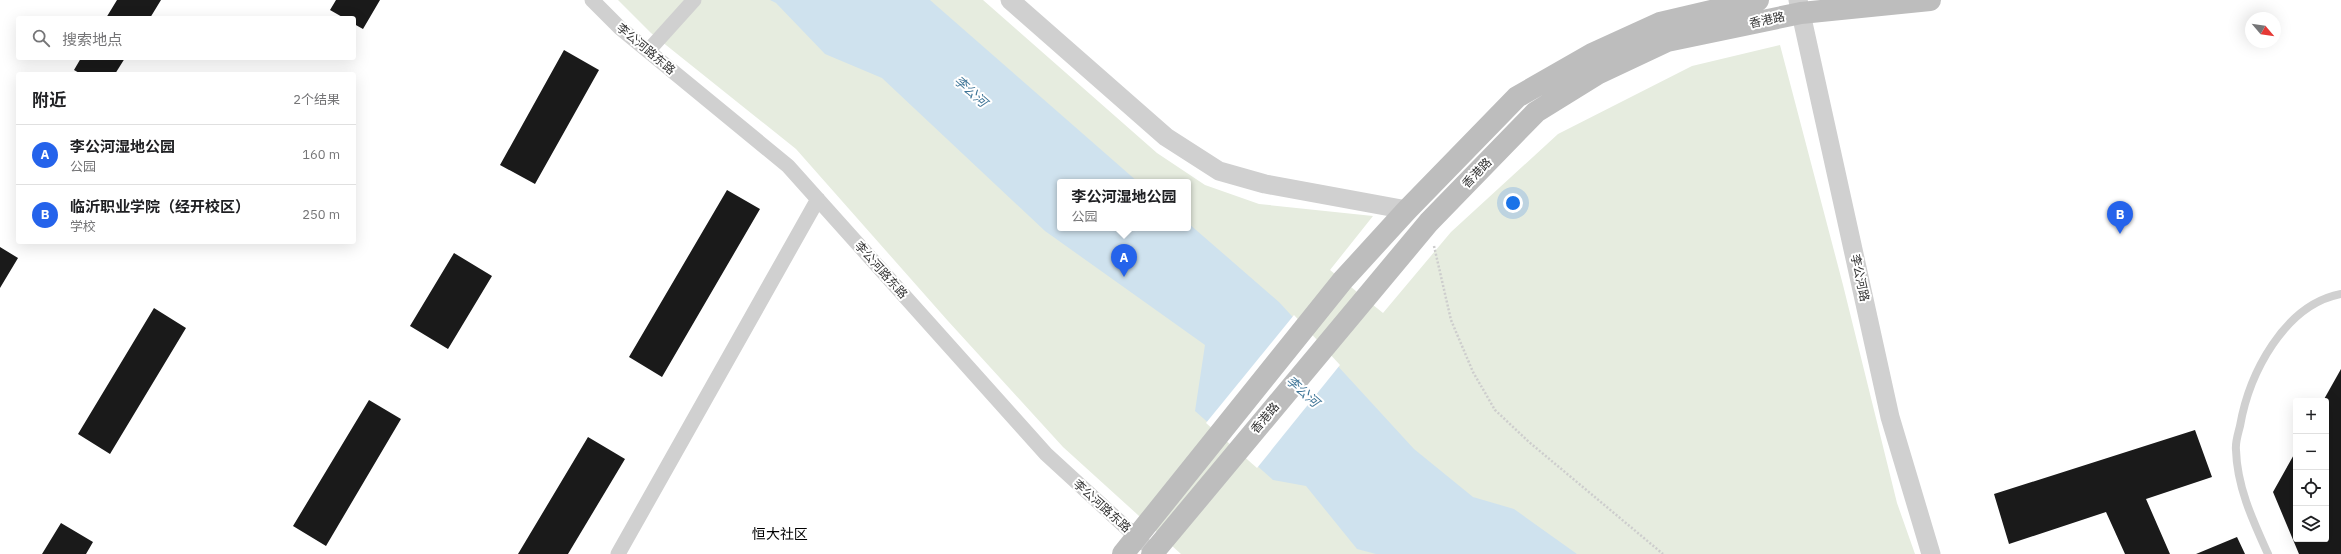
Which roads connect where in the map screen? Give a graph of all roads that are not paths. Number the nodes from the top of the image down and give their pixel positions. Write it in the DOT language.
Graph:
graph roads {
  1 [pos="592,0"];
  2 [pos="694,0"];
  3 [pos="1010,0"];
  4 [pos="1758,0"];
  5 [pos="1930,0"];
  6 [pos="1800,6"];
  7 [pos="648,51"];
  8 [pos="818,199"];
  9 [pos="1407,210"];
  10 [pos="2341,294"];
  11 [pos="1137,537"];
  12 [pos="1154,553"];
  13 [pos="618,554"];
  14 [pos="1123,554"];
  15 [pos="1931,554"];
  16 [pos="2268,554"];
  1 -- 7 [label="street, 李公河路东路"];
  2 -- 7 [label="street"];
  3 -- 9 [label="street"];
  4 -- 9 [label="main road, 香港路"];
  5 -- 6 [label="main road, 香港路"];
  6 -- 12 [label="main road, 香港路"];
  6 -- 15 [label="street, 李公河路"];
  7 -- 8 [label="street, 李公河路东路"];
  8 -- 11 [label="street, 李公河路东路"];
  8 -- 13 [label="street"];
  9 -- 11 [label="main road, 香港路"];
  10 -- 16 [label="lane"];
  11 -- 12 [label="street, 李公河路东路"];
  11 -- 14 [label="main road, 香港路"];
}
